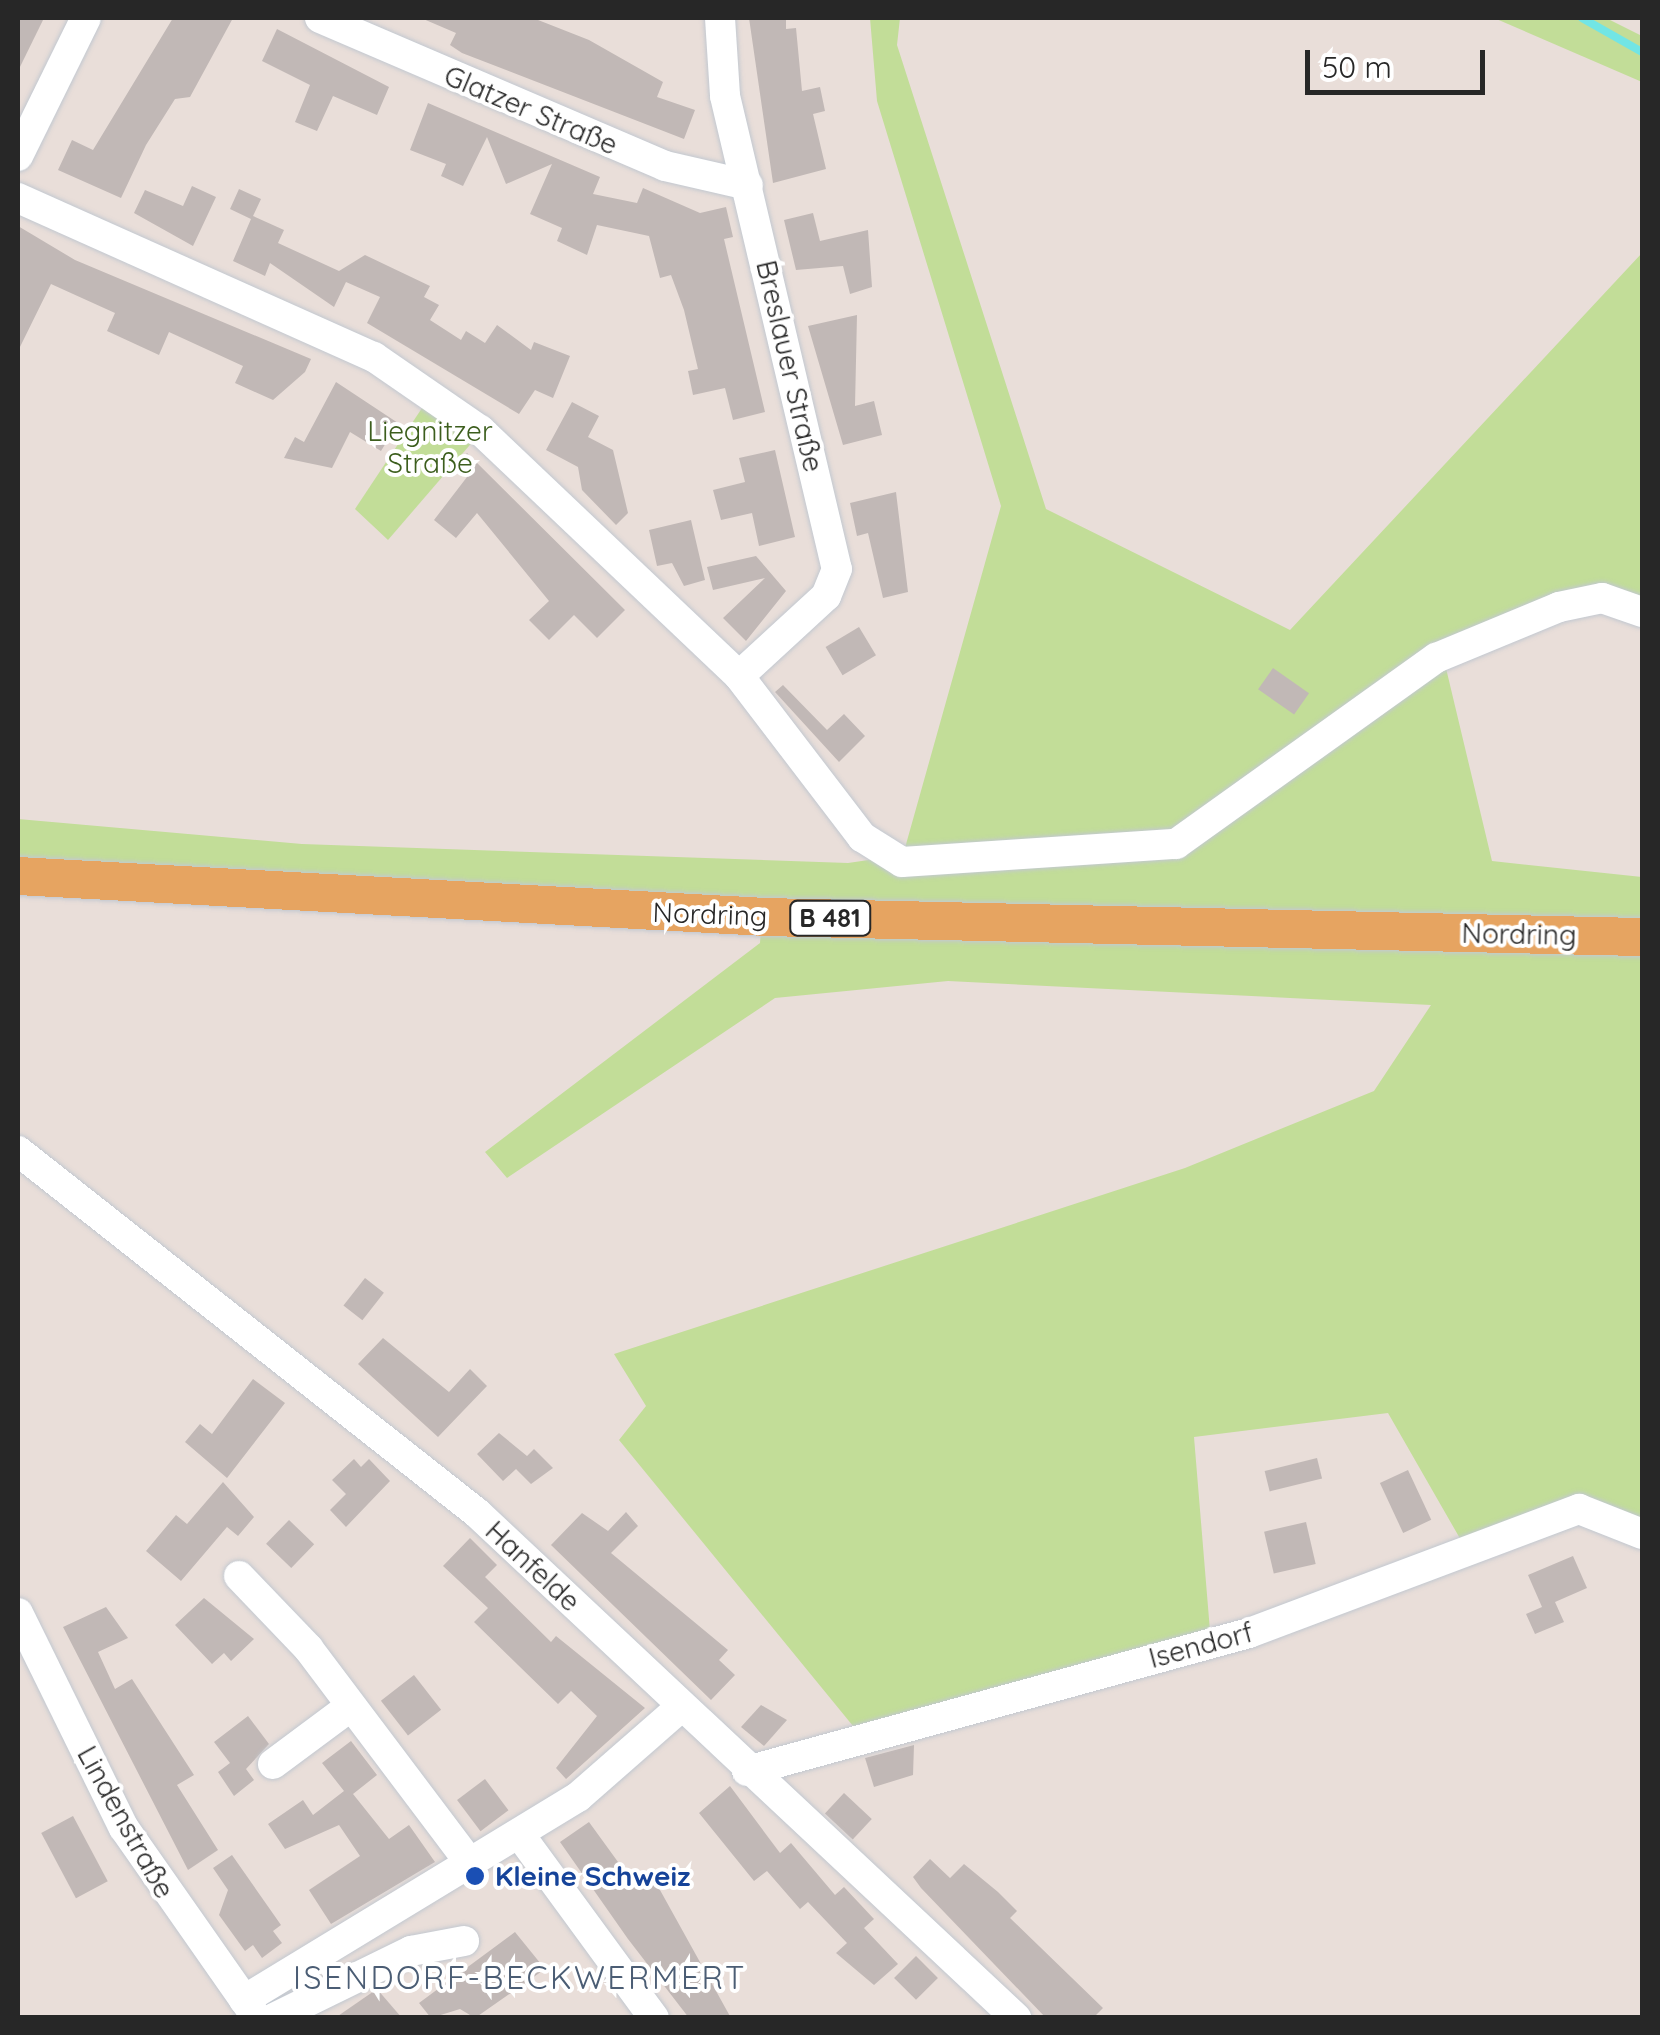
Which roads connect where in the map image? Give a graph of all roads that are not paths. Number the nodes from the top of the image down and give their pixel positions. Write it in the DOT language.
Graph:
graph roads {
  1 [pos="86,18"];
  2 [pos="320,18"];
  3 [pos="720,18"];
  4 [pos="18,156"];
  5 [pos="748,185"];
  6 [pos="18,198"];
  7 [pos="1642,612"];
  8 [pos="740,676"];
  9 [pos="18,876"];
  10 [pos="1642,938"];
  11 [pos="18,1151"];
  12 [pos="1642,1534"];
  13 [pos="240,1576"];
  14 [pos="18,1613"];
  15 [pos="351,1706"];
  16 [pos="682,1706"];
  17 [pos="273,1764"];
  18 [pos="747,1771"];
  19 [pos="520,1835"];
  20 [pos="472,1864"];
  21 [pos="464,1941"];
  22 [pos="253,2012"];
  23 [pos="654,2018"];
  24 [pos="1016,2018"];
  1 -- 4 [label="street"];
  2 -- 5 [label="street, Glatzer Straße"];
  3 -- 5 [label="street, Breslauer Straße"];
  5 -- 8 [label="street, Breslauer Straße"];
  6 -- 8 [label="street"];
  7 -- 8 [label="street"];
  9 -- 10 [label="main road, Nordring / B 481"];
  11 -- 16 [label="street, Hanfelde"];
  12 -- 18 [label="street, Isendorf"];
  13 -- 15 [label="street"];
  14 -- 22 [label="street, Lindenstraße"];
  15 -- 17 [label="street"];
  15 -- 20 [label="street"];
  16 -- 18 [label="street, Hanfelde"];
  16 -- 19 [label="street"];
  18 -- 24 [label="street, Hanfelde"];
  19 -- 20 [label="street"];
  19 -- 23 [label="street"];
  20 -- 22 [label="street"];
  21 -- 22 [label="street"];
}
